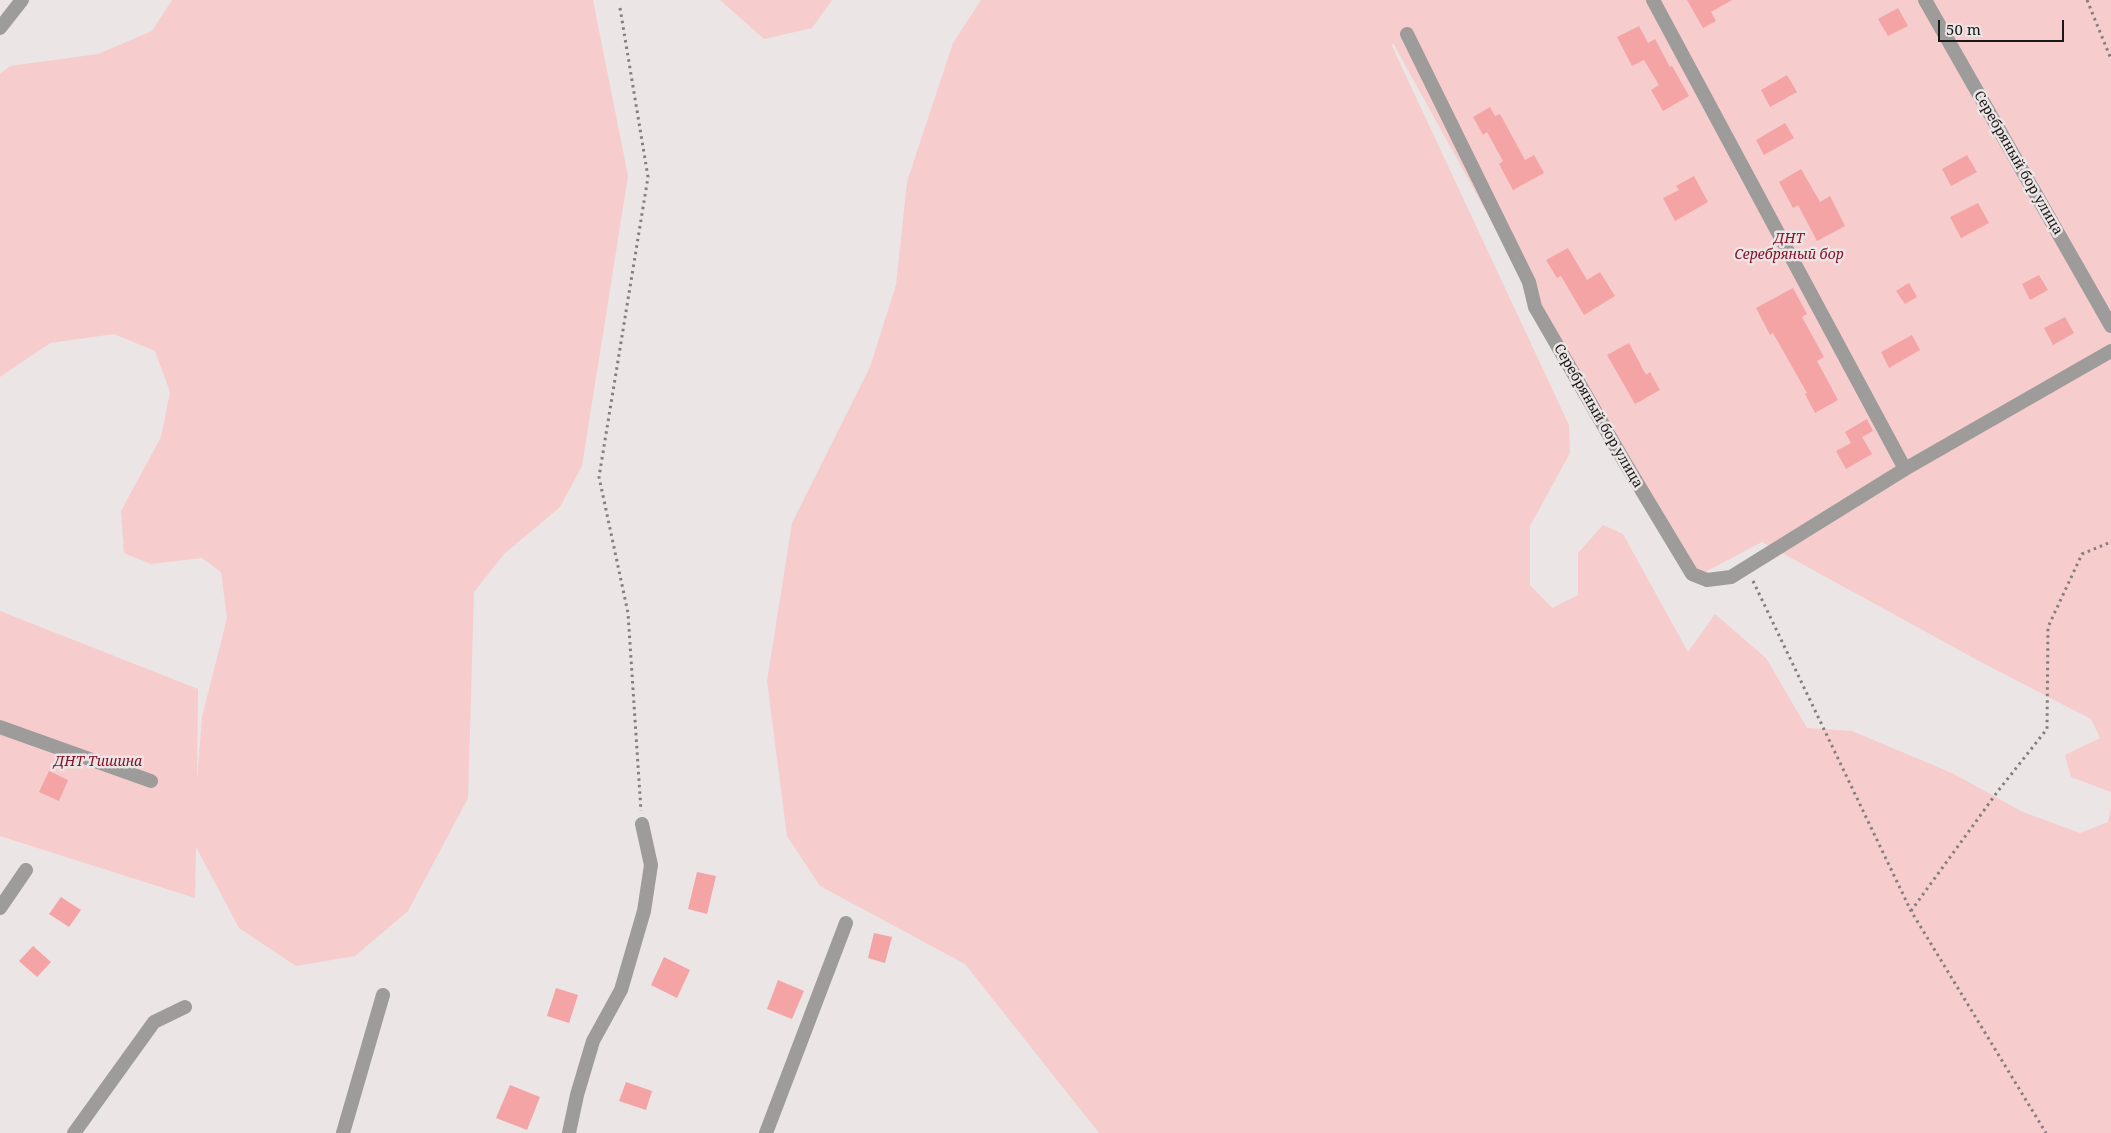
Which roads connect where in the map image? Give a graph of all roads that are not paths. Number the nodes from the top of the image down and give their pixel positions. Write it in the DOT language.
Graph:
graph roads {
  1 [pos="22,0"];
  2 [pos="1653,0"];
  3 [pos="1925,0"];
  4 [pos="0,28"];
  5 [pos="1406,34"];
  6 [pos="2111,326"];
  7 [pos="2111,351"];
  8 [pos="1905,469"];
  9 [pos="0,727"];
  10 [pos="151,781"];
  11 [pos="642,824"];
  12 [pos="26,870"];
  13 [pos="0,908"];
  14 [pos="846,923"];
  15 [pos="383,995"];
  16 [pos="185,1007"];
  17 [pos="74,1133"];
  18 [pos="344,1133"];
  19 [pos="569,1133"];
  20 [pos="766,1133"];
  1 -- 4 [label="street"];
  2 -- 8 [label="street"];
  3 -- 6 [label="street, Серебряный бор улица"];
  5 -- 8 [label="street, Серебряный бор улица"];
  7 -- 8 [label="street, Серебряный бор улица"];
  9 -- 10 [label="street"];
  11 -- 19 [label="street"];
  12 -- 13 [label="street"];
  14 -- 20 [label="street"];
  15 -- 18 [label="street"];
  16 -- 17 [label="street"];
}
